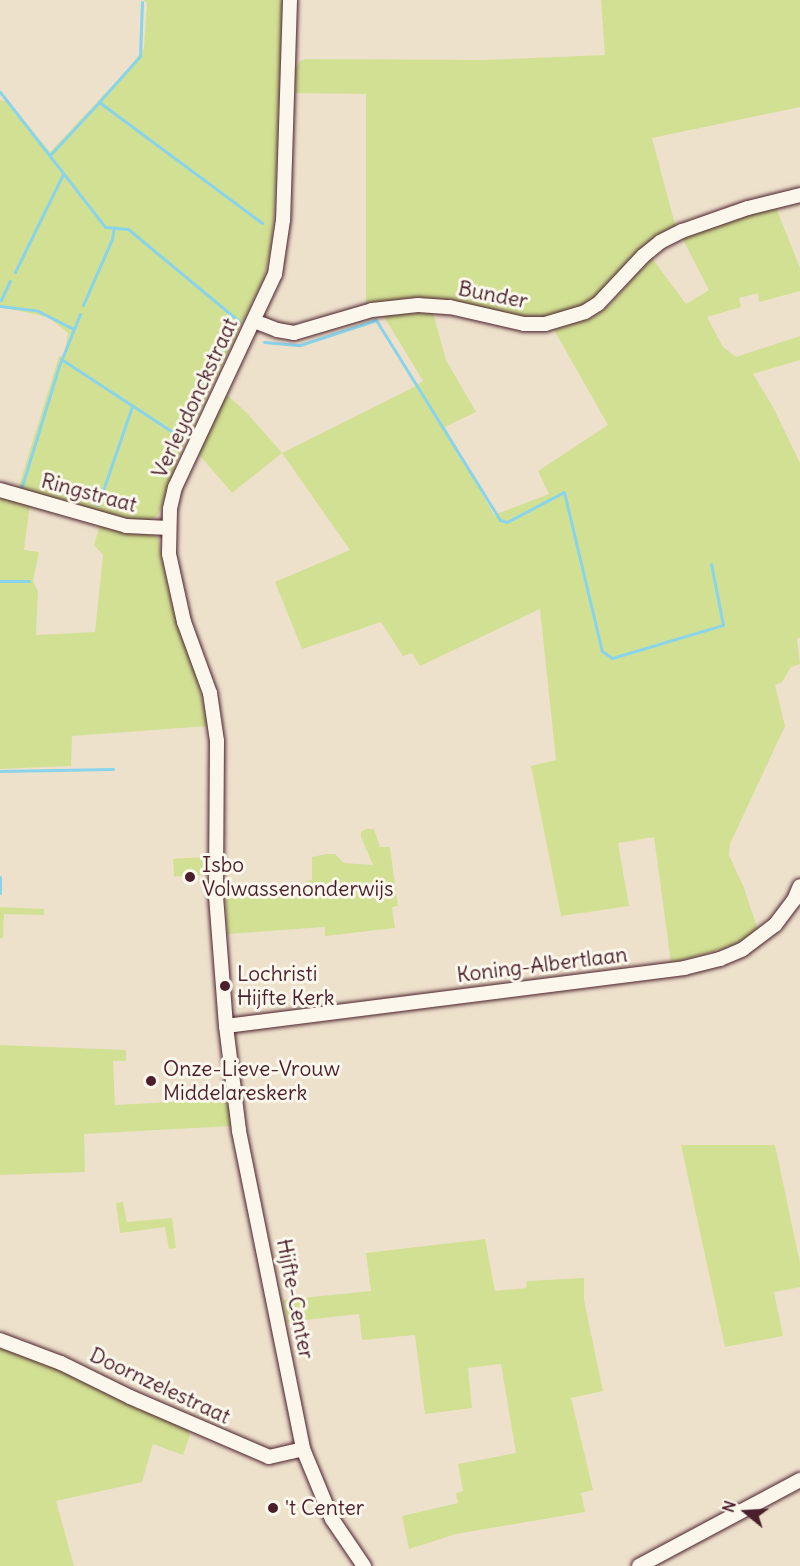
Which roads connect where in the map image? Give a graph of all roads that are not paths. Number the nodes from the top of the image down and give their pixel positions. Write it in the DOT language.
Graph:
graph roads {
  1 [pos="290,0"];
  2 [pos="800,195"];
  3 [pos="254,321"];
  4 [pos="0,490"];
  5 [pos="169,528"];
  6 [pos="800,886"];
  7 [pos="226,1026"];
  8 [pos="0,1340"];
  9 [pos="303,1449"];
  10 [pos="800,1480"];
  11 [pos="364,1566"];
  12 [pos="639,1566"];
  1 -- 3 [label="street, Verleydonckstraat"];
  2 -- 3 [label="street, Bunder"];
  3 -- 5 [label="street, Verleydonckstraat"];
  4 -- 5 [label="street, Ringstraat"];
  5 -- 7 [label="street, Verleydonckstraat"];
  6 -- 7 [label="street, Koning-Albertlaan"];
  7 -- 9 [label="street, Hijfte-Center"];
  8 -- 9 [label="street, Doornzelestraat"];
  9 -- 11 [label="street, Hijfte-Center"];
  10 -- 12 [label="street"];
}
